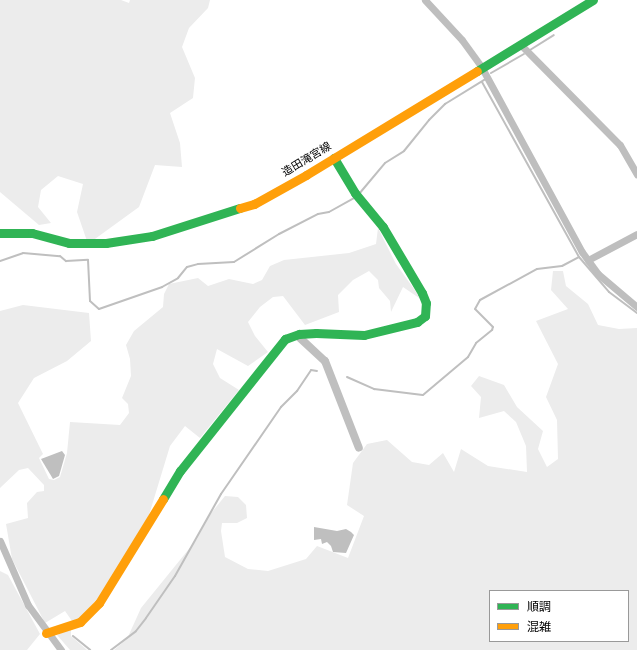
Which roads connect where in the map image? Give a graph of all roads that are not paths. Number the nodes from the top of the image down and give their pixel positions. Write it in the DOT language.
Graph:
graph roads {
  1 [pos="425,0"];
  2 [pos="593,0"];
  3 [pos="520,44"];
  4 [pos="482,68"];
  5 [pos="334,158"];
  6 [pos="637,174"];
  7 [pos="0,233"];
  8 [pos="637,234"];
  9 [pos="588,260"];
  10 [pos="637,307"];
  11 [pos="0,541"];
  12 [pos="46,633"];
  13 [pos="61,650"];
  1 -- 4 [label="street"];
  2 -- 3 [label="street, 造田滝宮線"];
  3 -- 4 [label="street, 造田滝宮線"];
  3 -- 6 [label="street"];
  4 -- 5 [label="street, 造田滝宮線"];
  4 -- 9 [label="street"];
  5 -- 7 [label="street, 造田滝宮線"];
  5 -- 12 [label="street"];
  8 -- 9 [label="street"];
  9 -- 10 [label="street"];
  11 -- 12 [label="street"];
  12 -- 13 [label="street"];
}
